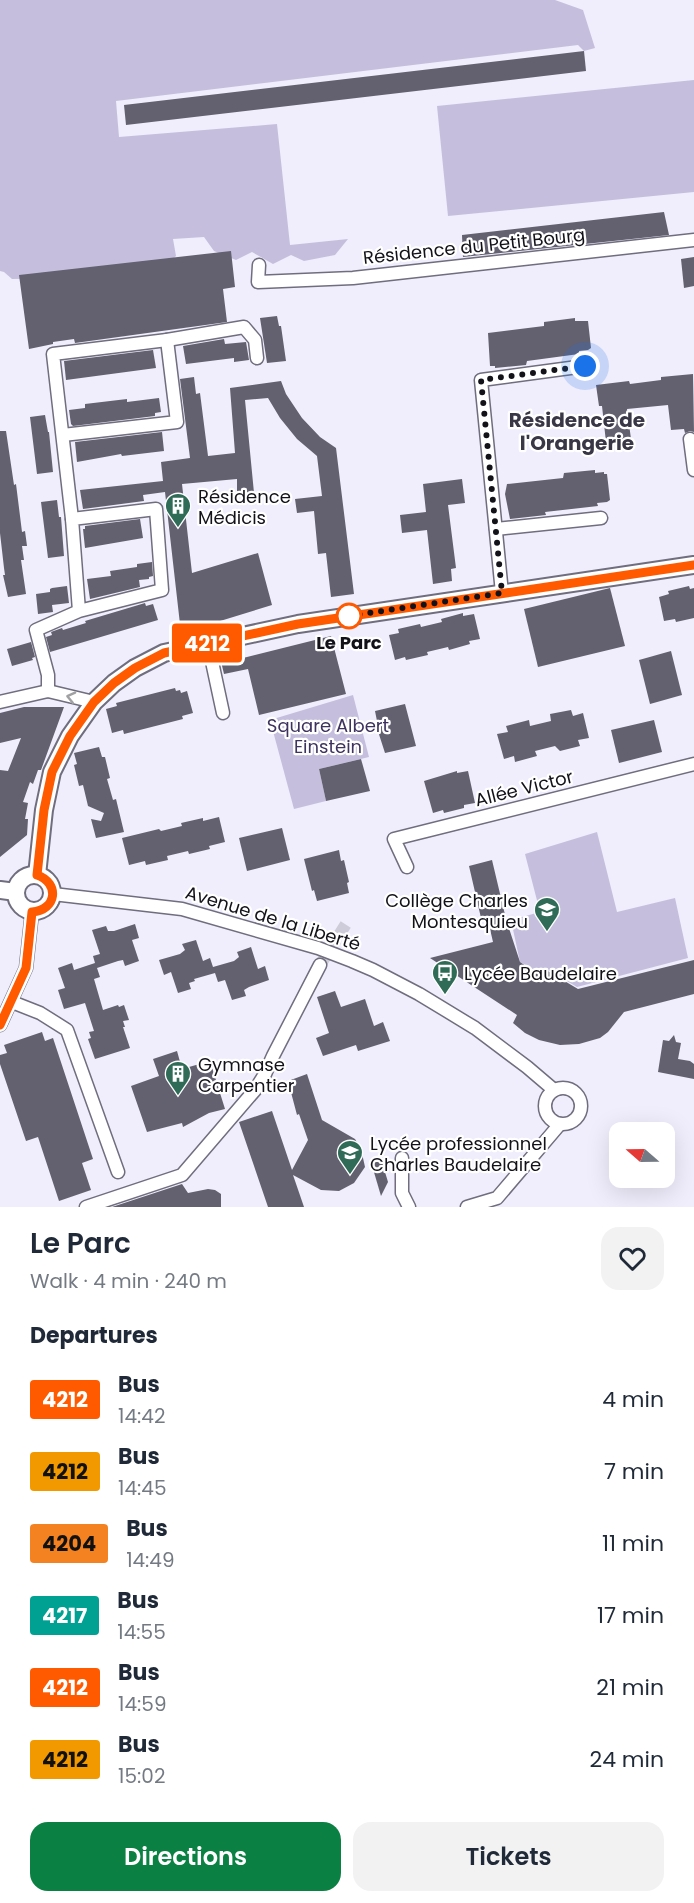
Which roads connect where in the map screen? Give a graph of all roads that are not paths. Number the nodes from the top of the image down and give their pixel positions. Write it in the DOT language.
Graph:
graph roads {
  1 [pos="694,240"];
  2 [pos="259,265"];
  3 [pos="167,340"];
  4 [pos="257,358"];
  5 [pos="585,366"];
  6 [pos="63,435"];
  7 [pos="690,440"];
  8 [pos="694,470"];
  9 [pos="601,518"];
  10 [pos="72,519"];
  11 [pos="496,529"];
  12 [pos="694,565"];
  13 [pos="502,593"];
  14 [pos="79,611"];
  15 [pos="208,643"];
  16 [pos="48,691"];
  17 [pos="0,702"];
  18 [pos="94,702"];
  19 [pos="223,713"];
  20 [pos="694,764"];
  21 [pos="407,867"];
  22 [pos="37,875"];
  23 [pos="8,891"];
  24 [pos="53,894"];
  25 [pos="32,912"];
  26 [pos="320,965"];
  27 [pos="12,1002"];
  28 [pos="0,1025"];
  29 [pos="554,1090"];
  30 [pos="560,1124"];
  31 [pos="402,1158"];
  32 [pos="118,1172"];
  33 [pos="86,1207"];
  34 [pos="410,1207"];
  35 [pos="467,1207"];
  1 -- 2 [label="street, Résidence du Petit Bourg"];
  3 -- 4 [label="street"];
  3 -- 6 [label="street"];
  3 -- 6 [label="street"];
  5 -- 11 [label="street"];
  6 -- 10 [label="street"];
  7 -- 8 [label="street"];
  9 -- 11 [label="street"];
  10 -- 14 [label="street"];
  10 -- 14 [label="street"];
  11 -- 13 [label="street"];
  12 -- 13 [label="street"];
  13 -- 15 [label="street"];
  14 -- 16 [label="street"];
  15 -- 18 [label="street"];
  15 -- 19 [label="street"];
  16 -- 17 [label="street"];
  18 -- 16 [label="street, one-way"];
  18 -- 22 [label="street"];
  20 -- 21 [label="street, Allée Victor"];
  22 -- 23 [label="street"];
  22 -- 24 [label="street"];
  23 -- 25 [label="street"];
  24 -- 25 [label="street"];
  24 -- 29 [label="street, Avenue de la Liberté"];
  25 -- 27 [label="street"];
  26 -- 33 [label="street"];
  27 -- 28 [label="street"];
  27 -- 32 [label="street"];
  29 -- 30 [label="street"];
  29 -- 30 [label="street, Avenue de la Liberté"];
  30 -- 35 [label="street, Avenue de la Liberté"];
  31 -- 34 [label="street"];
}
